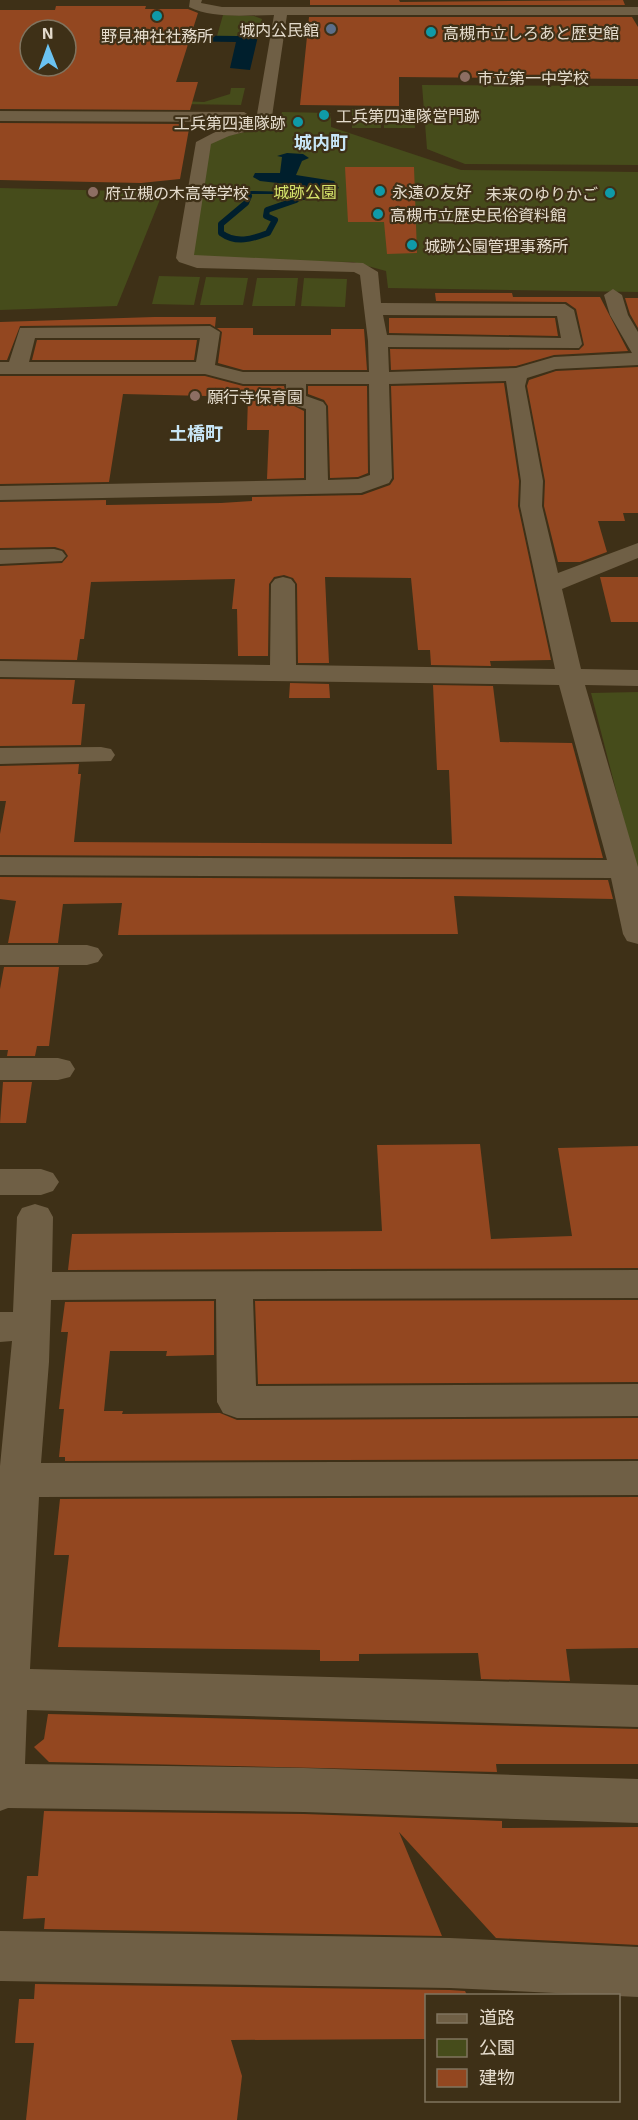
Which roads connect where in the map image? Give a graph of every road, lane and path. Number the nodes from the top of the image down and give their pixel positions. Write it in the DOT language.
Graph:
graph roads {
  1 [pos="196,0"];
  2 [pos="579,0"];
  3 [pos="535,6"];
  4 [pos="281,11"];
  5 [pos="638,11"];
  6 [pos="589,12"];
  7 [pos="0,116"];
  8 [pos="264,118"];
  9 [pos="613,295"];
  10 [pos="372,309"];
  11 [pos="378,341"];
  12 [pos="638,349"];
  13 [pos="638,359"];
  14 [pos="9,368"];
  15 [pos="206,368"];
  16 [pos="518,374"];
  17 [pos="296,378"];
  18 [pos="379,378"];
  19 [pos="317,487"];
  20 [pos="0,494"];
  21 [pos="638,550"];
  22 [pos="54,556"];
  23 [pos="0,557"];
  24 [pos="283,584"];
  25 [pos="550,585"];
  26 [pos="0,669"];
  27 [pos="283,673"];
  28 [pos="570,677"];
  29 [pos="638,678"];
  30 [pos="101,755"];
  31 [pos="0,756"];
  32 [pos="0,866"];
  33 [pos="624,869"];
  34 [pos="638,934"];
  35 [pos="0,955"];
  36 [pos="87,955"];
  37 [pos="58,1068"];
  38 [pos="0,1069"];
  39 [pos="0,1182"];
  40 [pos="638,1284"];
  41 [pos="33,1286"];
  42 [pos="234,1286"];
  43 [pos="16,1327"];
  44 [pos="638,1400"];
  45 [pos="638,1478"];
  46 [pos="19,1480"];
  47 [pos="7,1689"];
  48 [pos="638,1706"];
  49 [pos="0,1788"];
  50 [pos="638,1801"];
  51 [pos="0,1956"];
  52 [pos="638,1972"];
  1 -- 4 [label="street"];
  2 -- 6 [label="street"];
  3 -- 4 [label="street"];
  3 -- 6 [label="street"];
  4 -- 8 [label="street"];
  5 -- 6 [label="street"];
  7 -- 8 [label="street"];
  8 -- 10 [label="street"];
  9 -- 12 [label="street"];
  10 -- 11 [label="street"];
  10 -- 11 [label="street"];
  11 -- 18 [label="street"];
  13 -- 16 [label="street"];
  14 -- 15 [label="street"];
  14 -- 15 [label="street"];
  15 -- 17 [label="street"];
  16 -- 18 [label="street"];
  16 -- 25 [label="street"];
  17 -- 18 [label="street"];
  17 -- 19 [label="street"];
  18 -- 19 [label="street"];
  19 -- 20 [label="street"];
  21 -- 25 [label="street"];
  22 -- 23 [label="street"];
  24 -- 27 [label="street"];
  25 -- 28 [label="street"];
  26 -- 27 [label="street"];
  27 -- 28 [label="street"];
  28 -- 29 [label="street"];
  28 -- 33 [label="street"];
  30 -- 31 [label="street"];
  32 -- 33 [label="street"];
  33 -- 34 [label="street"];
  35 -- 36 [label="street"];
  37 -- 38 [label="street"];
  39 -- 41 [label="street"];
  40 -- 42 [label="street"];
  41 -- 42 [label="street"];
  41 -- 43 [label="street"];
  42 -- 44 [label="street"];
  43 -- 46 [label="street"];
  45 -- 46 [label="street"];
  46 -- 47 [label="street"];
  47 -- 48 [label="street"];
  47 -- 49 [label="street"];
  49 -- 50 [label="street"];
  51 -- 52 [label="street"];
}
